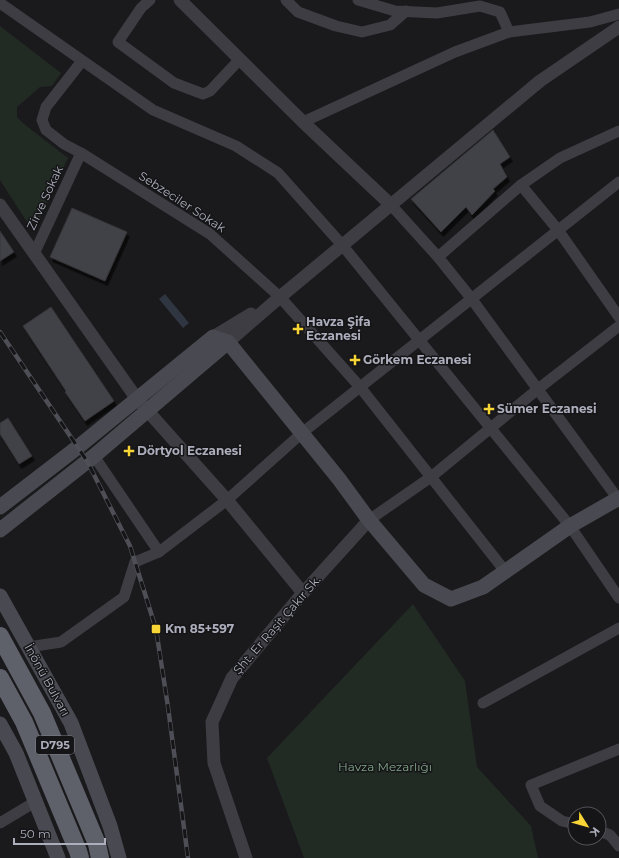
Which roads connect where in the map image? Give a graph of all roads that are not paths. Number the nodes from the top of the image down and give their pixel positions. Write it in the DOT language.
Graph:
graph roads {
  1 [pos="150,0"];
  2 [pos="180,0"];
  3 [pos="286,0"];
  4 [pos="358,0"];
  5 [pos="0,3"];
  6 [pos="406,11"];
  7 [pos="619,14"];
  8 [pos="619,27"];
  9 [pos="509,32"];
  10 [pos="240,59"];
  11 [pos="82,61"];
  12 [pos="303,122"];
  13 [pos="619,131"];
  14 [pos="80,153"];
  15 [pos="619,182"];
  16 [pos="521,185"];
  17 [pos="0,205"];
  18 [pos="391,205"];
  19 [pos="558,230"];
  20 [pos="343,246"];
  21 [pos="34,254"];
  22 [pos="438,257"];
  23 [pos="280,297"];
  24 [pos="471,298"];
  25 [pos="619,317"];
  26 [pos="619,326"];
  27 [pos="213,337"];
  28 [pos="418,340"];
  29 [pos="228,342"];
  30 [pos="360,387"];
  31 [pos="538,390"];
  32 [pos="137,399"];
  33 [pos="148,410"];
  34 [pos="490,428"];
  35 [pos="302,433"];
  36 [pos="94,456"];
  37 [pos="431,477"];
  38 [pos="618,498"];
  39 [pos="227,500"];
  40 [pos="0,507"];
  41 [pos="369,520"];
  42 [pos="570,526"];
  43 [pos="0,530"];
  44 [pos="159,552"];
  45 [pos="505,571"];
  46 [pos="303,592"];
  47 [pos="0,596"];
  48 [pos="619,598"];
  49 [pos="619,628"];
  50 [pos="0,636"];
  51 [pos="29,647"];
  52 [pos="0,678"];
  53 [pos="484,703"];
  54 [pos="0,724"];
  55 [pos="619,749"];
  56 [pos="35,802"];
  57 [pos="567,822"];
  58 [pos="0,823"];
  59 [pos="607,834"];
  60 [pos="241,842"];
  61 [pos="619,846"];
  62 [pos="58,858"];
  63 [pos="80,858"];
  64 [pos="100,858"];
  65 [pos="119,858"];
  66 [pos="246,858"];
  67 [pos="249,858"];
  1 -- 10 [label="street"];
  2 -- 10 [label="street"];
  3 -- 6 [label="street"];
  4 -- 6 [label="street"];
  5 -- 11 [label="street"];
  6 -- 9 [label="street"];
  7 -- 9 [label="street"];
  8 -- 18 [label="street"];
  9 -- 12 [label="street"];
  10 -- 12 [label="street"];
  11 -- 14 [label="street, Sebzeciler Sokak"];
  11 -- 20 [label="street"];
  12 -- 18 [label="street"];
  13 -- 16 [label="street"];
  14 -- 21 [label="street, Zirve Sokak"];
  14 -- 23 [label="street, Sebzeciler Sokak"];
  15 -- 19 [label="street"];
  16 -- 19 [label="street"];
  16 -- 22 [label="street"];
  17 -- 21 [label="street"];
  18 -- 20 [label="street"];
  18 -- 22 [label="street"];
  19 -- 24 [label="street"];
  19 -- 25 [label="street"];
  20 -- 23 [label="street"];
  20 -- 28 [label="street"];
  21 -- 32 [label="street"];
  22 -- 24 [label="street"];
  23 -- 27 [label="street"];
  23 -- 29 [label="street"];
  23 -- 30 [label="street, Sebzeciler Sokak"];
  24 -- 28 [label="street"];
  24 -- 31 [label="street"];
  26 -- 31 [label="street"];
  27 -- 29 [label="main road"];
  27 -- 32 [label="main road"];
  28 -- 30 [label="street"];
  28 -- 34 [label="street"];
  29 -- 33 [label="main road"];
  29 -- 35 [label="main road"];
  30 -- 35 [label="street"];
  30 -- 37 [label="street, Sebzeciler Sokak"];
  31 -- 34 [label="street"];
  31 -- 38 [label="street"];
  32 -- 33 [label="street"];
  32 -- 40 [label="main road"];
  33 -- 36 [label="main road"];
  33 -- 39 [label="street"];
  34 -- 37 [label="street"];
  34 -- 42 [label="street"];
  35 -- 39 [label="street"];
  35 -- 41 [label="main road"];
  36 -- 43 [label="main road"];
  36 -- 44 [label="street"];
  37 -- 41 [label="street"];
  37 -- 45 [label="street, Sebzeciler Sokak"];
  38 -- 42 [label="main road"];
  39 -- 44 [label="street"];
  39 -- 46 [label="street"];
  41 -- 45 [label="main road"];
  41 -- 46 [label="street, Şht. Er Raşit Çakır Sk."];
  42 -- 45 [label="main road"];
  42 -- 48 [label="street"];
  44 -- 51 [label="street"];
  46 -- 60 [label="street, Şht. Er Raşit Çakır Sk."];
  47 -- 51 [label="main road, İnönü Bulvarı"];
  49 -- 53 [label="street"];
  50 -- 64 [label="highway, D795"];
  51 -- 65 [label="main road, İnönü Bulvarı"];
  52 -- 63 [label="highway, D795"];
  54 -- 56 [label="main road"];
  55 -- 57 [label="street"];
  56 -- 58 [label="street"];
  56 -- 62 [label="main road"];
  59 -- 61 [label="street"];
  60 -- 66 [label="street, Şht. Er Raşit Çakır Sk."];
  60 -- 67 [label="street"];
}
